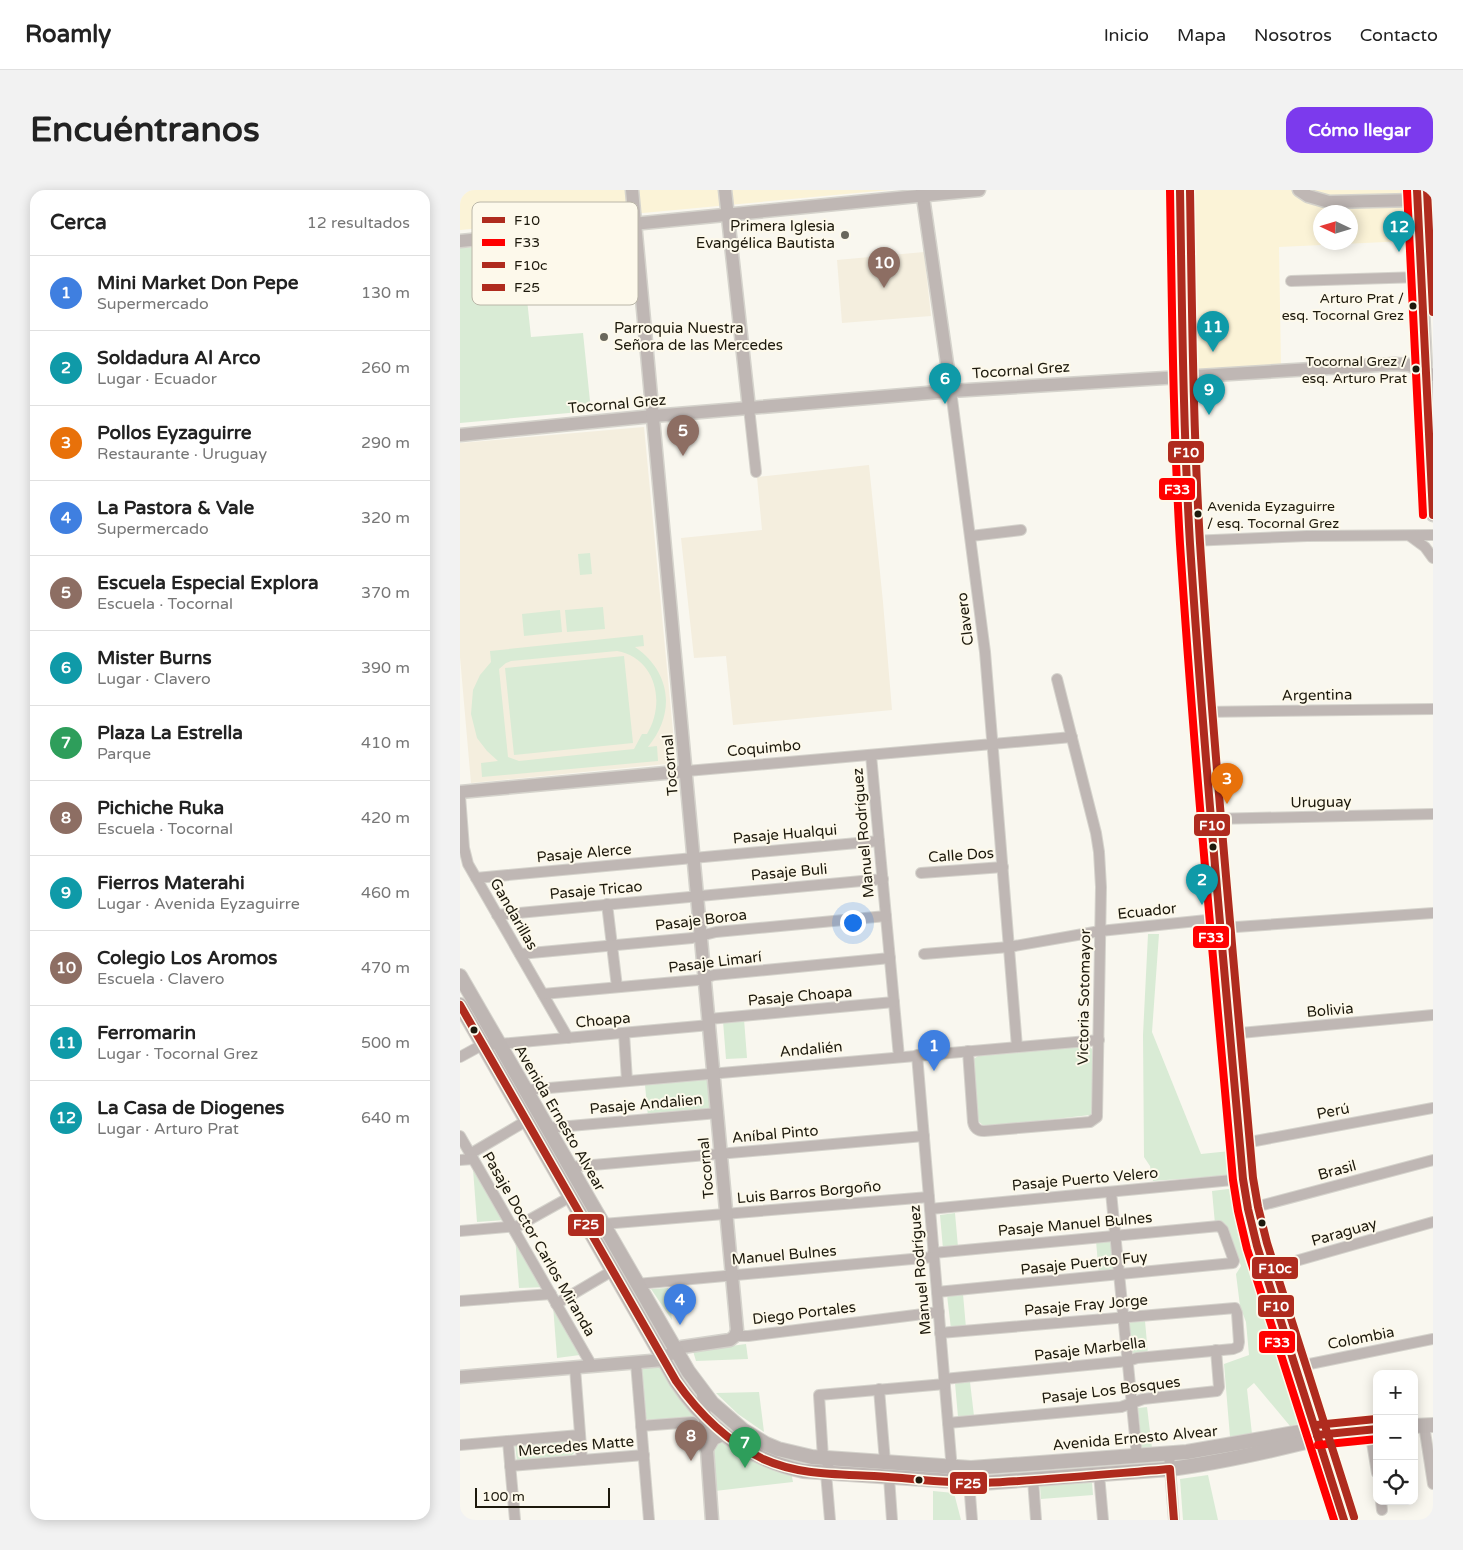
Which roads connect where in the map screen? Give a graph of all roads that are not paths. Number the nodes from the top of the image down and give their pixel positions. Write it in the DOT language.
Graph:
graph roads {
  1 [pos="725,190"];
  2 [pos="980,190"];
  3 [pos="1180,190"];
  4 [pos="1299,190"];
  5 [pos="922,193"];
  6 [pos="1418,201"];
  7 [pos="1433,211"];
  8 [pos="728,214"];
  9 [pos="638,223"];
  10 [pos="638,255"];
  11 [pos="1425,270"];
  12 [pos="1291,281"];
  13 [pos="1428,322"];
  14 [pos="1429,374"];
  15 [pos="1183,376"];
  16 [pos="951,391"];
  17 [pos="749,408"];
  18 [pos="653,416"];
  19 [pos="460,435"];
  20 [pos="756,472"];
  21 [pos="1433,515"];
  22 [pos="1021,530"];
  23 [pos="1409,535"];
  24 [pos="1433,535"];
  25 [pos="971,536"];
  26 [pos="1190,541"];
  27 [pos="1433,558"];
  28 [pos="1057,679"];
  29 [pos="1433,709"];
  30 [pos="1202,712"];
  31 [pos="1072,737"];
  32 [pos="993,744"];
  33 [pos="871,755"];
  34 [pos="686,771"];
  35 [pos="460,792"];
  36 [pos="460,796"];
  37 [pos="1433,814"];
  38 [pos="1211,819"];
  39 [pos="879,841"];
  40 [pos="694,858"];
  41 [pos="1003,867"];
  42 [pos="921,873"];
  43 [pos="476,878"];
  44 [pos="882,879"];
  45 [pos="698,895"];
  46 [pos="607,904"];
  47 [pos="1433,913"];
  48 [pos="497,915"];
  49 [pos="886,916"];
  50 [pos="1219,923"];
  51 [pos="1100,931"];
  52 [pos="702,935"];
  53 [pos="612,945"];
  54 [pos="1009,947"];
  55 [pos="520,954"];
  56 [pos="924,954"];
  57 [pos="890,958"];
  58 [pos="460,976"];
  59 [pos="705,978"];
  60 [pos="617,987"];
  61 [pos="543,994"];
  62 [pos="894,1002"];
  63 [pos="460,1006"];
  64 [pos="1433,1015"];
  65 [pos="710,1022"];
  66 [pos="624,1033"];
  67 [pos="1230,1034"];
  68 [pos="568,1038"];
  69 [pos="1099,1040"];
  70 [pos="499,1044"];
  71 [pos="482,1045"];
  72 [pos="1017,1047"];
  73 [pos="968,1051"];
  74 [pos="917,1055"];
  75 [pos="460,1057"];
  76 [pos="899,1057"];
  77 [pos="714,1073"];
  78 [pos="627,1081"];
  79 [pos="526,1090"];
  80 [pos="1433,1108"];
  81 [pos="718,1113"];
  82 [pos="526,1121"];
  83 [pos="547,1128"];
  84 [pos="460,1136"];
  85 [pos="924,1136"];
  86 [pos="1240,1144"];
  87 [pos="722,1154"];
  88 [pos="472,1156"];
  89 [pos="460,1160"];
  90 [pos="1433,1160"];
  91 [pos="570,1167"];
  92 [pos="1243,1179"];
  93 [pos="1111,1192"];
  94 [pos="570,1197"];
  95 [pos="929,1197"];
  96 [pos="930,1209"];
  97 [pos="1248,1209"];
  98 [pos="727,1214"];
  99 [pos="1433,1222"];
  100 [pos="602,1224"];
  101 [pos="512,1227"];
  102 [pos="460,1231"];
  103 [pos="1115,1236"];
  104 [pos="934,1255"];
  105 [pos="1233,1263"];
  106 [pos="1264,1270"];
  107 [pos="612,1271"];
  108 [pos="1119,1274"];
  109 [pos="733,1275"];
  110 [pos="637,1284"];
  111 [pos="937,1292"];
  112 [pos="551,1294"];
  113 [pos="460,1301"];
  114 [pos="556,1304"];
  115 [pos="939,1312"];
  116 [pos="1123,1317"];
  117 [pos="940,1333"];
  118 [pos="735,1336"];
  119 [pos="1433,1339"];
  120 [pos="1238,1347"];
  121 [pos="675,1350"];
  122 [pos="1216,1350"];
  123 [pos="663,1360"];
  124 [pos="1128,1361"];
  125 [pos="636,1363"];
  126 [pos="592,1366"];
  127 [pos="1295,1367"];
  128 [pos="575,1368"];
  129 [pos="460,1377"];
  130 [pos="944,1381"];
  131 [pos="879,1389"];
  132 [pos="703,1393"];
  133 [pos="1132,1403"];
  134 [pos="699,1420"];
  135 [pos="948,1423"];
  136 [pos="1424,1425"];
  137 [pos="642,1426"];
  138 [pos="1373,1430"];
  139 [pos="580,1434"];
  140 [pos="722,1434"];
  141 [pos="1317,1435"];
  142 [pos="508,1441"];
  143 [pos="460,1445"];
  144 [pos="707,1448"];
  145 [pos="1168,1454"];
  146 [pos="644,1455"];
  147 [pos="1137,1456"];
  148 [pos="823,1458"];
  149 [pos="582,1460"];
  150 [pos="885,1462"];
  151 [pos="510,1466"];
  152 [pos="951,1467"];
  153 [pos="1170,1469"];
  154 [pos="826,1473"];
  155 [pos="1099,1474"];
  156 [pos="889,1477"];
  157 [pos="1032,1479"];
  158 [pos="953,1482"];
  159 [pos="969,1482"];
  160 [pos="1433,1484"];
  161 [pos="514,1520"];
  162 [pos="649,1520"];
  163 [pos="712,1520"];
  164 [pos="830,1520"];
  165 [pos="892,1520"];
  166 [pos="972,1520"];
  167 [pos="1036,1520"];
  168 [pos="1103,1520"];
  169 [pos="1174,1520"];
  170 [pos="1344,1520"];
  1 -- 8 [label="street"];
  2 -- 5 [label="street"];
  3 -- 15 [label="main road"];
  4 -- 6 [label="street"];
  5 -- 8 [label="street"];
  5 -- 16 [label="street, Clavero"];
  6 -- 7 [label="street"];
  6 -- 11 [label="street"];
  8 -- 9 [label="street"];
  8 -- 17 [label="street"];
  10 -- 18 [label="street, Tocornal"];
  11 -- 12 [label="street"];
  11 -- 13 [label="street"];
  13 -- 14 [label="street"];
  14 -- 15 [label="street, Tocornal Grez"];
  14 -- 21 [label="street"];
  15 -- 16 [label="street, Tocornal Grez"];
  15 -- 26 [label="main road"];
  16 -- 17 [label="street, Tocornal Grez"];
  16 -- 25 [label="street, Clavero"];
  17 -- 18 [label="street, Tocornal Grez"];
  17 -- 20 [label="street"];
  18 -- 19 [label="street, Tocornal Grez"];
  18 -- 34 [label="street, Tocornal"];
  22 -- 25 [label="street"];
  23 -- 24 [label="street"];
  23 -- 26 [label="street"];
  23 -- 27 [label="street"];
  25 -- 32 [label="street, Clavero"];
  26 -- 30 [label="main road"];
  28 -- 31 [label="street, Victoria Sotomayor"];
  29 -- 30 [label="street, Argentina"];
  30 -- 38 [label="main road"];
  31 -- 32 [label="street, Coquimbo"];
  31 -- 51 [label="street, Victoria Sotomayor"];
  32 -- 33 [label="street, Coquimbo"];
  32 -- 41 [label="street, Clavero"];
  33 -- 34 [label="street, Coquimbo"];
  33 -- 39 [label="street, Manuel Rodríguez"];
  34 -- 35 [label="street, Coquimbo"];
  34 -- 40 [label="street, Tocornal"];
  36 -- 43 [label="street, Gandarillas"];
  37 -- 38 [label="street, Uruguay"];
  38 -- 50 [label="main road"];
  39 -- 40 [label="street, Pasaje Hualqui"];
  39 -- 44 [label="street, Manuel Rodríguez"];
  40 -- 43 [label="street, Pasaje Alerce"];
  40 -- 45 [label="street, Tocornal"];
  41 -- 42 [label="street, Calle Dos"];
  41 -- 54 [label="street, Clavero"];
  43 -- 48 [label="street, Gandarillas"];
  44 -- 45 [label="street, Pasaje Buli"];
  44 -- 49 [label="street, Manuel Rodríguez"];
  45 -- 46 [label="street, Pasaje Tricao"];
  45 -- 52 [label="street, Tocornal"];
  46 -- 48 [label="street, Pasaje Tricao"];
  46 -- 53 [label="street"];
  47 -- 50 [label="street, Ecuador"];
  48 -- 55 [label="street, Gandarillas"];
  49 -- 52 [label="street, Pasaje Boroa"];
  49 -- 57 [label="street, Manuel Rodríguez"];
  50 -- 51 [label="street, Ecuador"];
  50 -- 67 [label="main road"];
  51 -- 54 [label="street, Ecuador"];
  51 -- 69 [label="street, Victoria Sotomayor"];
  52 -- 53 [label="street, Pasaje Boroa"];
  52 -- 59 [label="street, Tocornal"];
  53 -- 55 [label="street, Pasaje Boroa"];
  53 -- 60 [label="street"];
  54 -- 56 [label="street, Ecuador"];
  54 -- 72 [label="street, Clavero"];
  55 -- 61 [label="street, Gandarillas"];
  57 -- 59 [label="street, Pasaje Limarí"];
  57 -- 62 [label="street, Manuel Rodríguez"];
  58 -- 70 [label="main road, Avenida Ernesto Alvear"];
  59 -- 60 [label="street, Pasaje Limarí"];
  59 -- 65 [label="street, Tocornal"];
  60 -- 61 [label="street, Pasaje Limarí"];
  61 -- 68 [label="street, Gandarillas"];
  62 -- 65 [label="street, Pasaje Choapa"];
  62 -- 76 [label="street, Manuel Rodríguez"];
  63 -- 71 [label="main road, Avenida Ernesto Alvear"];
  64 -- 67 [label="street, Bolivia"];
  65 -- 66 [label="street, Choapa"];
  65 -- 77 [label="street, Tocornal"];
  66 -- 68 [label="street, Choapa"];
  66 -- 78 [label="street"];
  67 -- 86 [label="main road"];
  68 -- 70 [label="street, Choapa"];
  69 -- 72 [label="street, Andalién"];
  69 -- 73 [label="street, Victoria Sotomayor"];
  70 -- 71 [label="street, Choapa"];
  70 -- 79 [label="main road, Avenida Ernesto Alvear"];
  71 -- 75 [label="street"];
  71 -- 82 [label="main road, Avenida Ernesto Alvear"];
  72 -- 73 [label="street, Andalién"];
  73 -- 74 [label="street, Andalién"];
  74 -- 76 [label="street, Andalién"];
  74 -- 85 [label="street, Manuel Rodríguez"];
  76 -- 77 [label="street, Andalién"];
  77 -- 78 [label="street, Andalién"];
  77 -- 81 [label="street, Tocornal"];
  78 -- 79 [label="street, Andalién"];
  79 -- 83 [label="main road, Avenida Ernesto Alvear"];
  80 -- 86 [label="street, Perú"];
  81 -- 83 [label="street, Pasaje Andalien"];
  81 -- 87 [label="street, Tocornal"];
  82 -- 88 [label="street"];
  82 -- 94 [label="main road, Avenida Ernesto Alvear"];
  83 -- 91 [label="main road, Avenida Ernesto Alvear"];
  84 -- 88 [label="street, Pasaje Doctor Carlos Miranda"];
  85 -- 87 [label="street, Aníbal Pinto"];
  85 -- 95 [label="street, Manuel Rodríguez"];
  86 -- 92 [label="main road"];
  87 -- 91 [label="street, Aníbal Pinto"];
  87 -- 98 [label="street, Tocornal"];
  88 -- 89 [label="street"];
  88 -- 101 [label="street, Pasaje Doctor Carlos Miranda"];
  90 -- 97 [label="street, Brasil"];
  91 -- 100 [label="main road, Avenida Ernesto Alvear"];
  92 -- 93 [label="street, Pasaje Puerto Velero"];
  92 -- 97 [label="main road"];
  93 -- 96 [label="street, Pasaje Puerto Velero"];
  93 -- 103 [label="street"];
  94 -- 101 [label="street"];
  94 -- 107 [label="main road, Avenida Ernesto Alvear"];
  95 -- 96 [label="street, Manuel Rodríguez"];
  95 -- 98 [label="street, Luis Barros Borgoño"];
  96 -- 104 [label="street, Manuel Rodríguez"];
  97 -- 106 [label="main road"];
  98 -- 100 [label="street, Luis Barros Borgoño"];
  98 -- 109 [label="street, Tocornal"];
  99 -- 106 [label="street, Paraguay"];
  100 -- 110 [label="main road, Avenida Ernesto Alvear"];
  101 -- 102 [label="street"];
  101 -- 112 [label="street, Pasaje Doctor Carlos Miranda"];
  103 -- 104 [label="street, Pasaje Manuel Bulnes"];
  103 -- 105 [label="street, Pasaje Manuel Bulnes"];
  103 -- 108 [label="street"];
  104 -- 109 [label="street, Manuel Bulnes"];
  104 -- 111 [label="street, Manuel Rodríguez"];
  105 -- 108 [label="street, Pasaje Puerto Fuy"];
  106 -- 127 [label="main road"];
  107 -- 114 [label="street"];
  107 -- 123 [label="main road, Avenida Ernesto Alvear"];
  108 -- 111 [label="street, Pasaje Puerto Fuy"];
  108 -- 116 [label="street"];
  109 -- 110 [label="street, Manuel Bulnes"];
  109 -- 118 [label="street, Tocornal"];
  110 -- 121 [label="main road, Avenida Ernesto Alvear"];
  111 -- 115 [label="street, Manuel Rodríguez"];
  112 -- 113 [label="street"];
  112 -- 114 [label="street, Pasaje Doctor Carlos Miranda"];
  114 -- 126 [label="street, Pasaje Doctor Carlos Miranda"];
  115 -- 117 [label="street, Manuel Rodríguez"];
  115 -- 118 [label="street, Diego Portales"];
  116 -- 117 [label="street, Pasaje Fray Jorge"];
  116 -- 120 [label="street, Pasaje Fray Jorge"];
  116 -- 124 [label="street"];
  117 -- 130 [label="street, Manuel Rodríguez"];
  118 -- 121 [label="street, Diego Portales"];
  119 -- 127 [label="street, Colombia"];
  120 -- 122 [label="street, Pasaje Marbella"];
  121 -- 123 [label="street"];
  121 -- 132 [label="main road, Avenida Ernesto Alvear"];
  122 -- 124 [label="street, Pasaje Marbella"];
  122 -- 133 [label="street, Pasaje Los Bosques"];
  123 -- 125 [label="street"];
  123 -- 134 [label="main road, Avenida Ernesto Alvear"];
  124 -- 130 [label="street, Pasaje Marbella"];
  124 -- 133 [label="street"];
  125 -- 126 [label="street"];
  125 -- 137 [label="street"];
  126 -- 128 [label="street"];
  127 -- 141 [label="main road"];
  128 -- 129 [label="street"];
  128 -- 139 [label="street"];
  130 -- 131 [label="street, Pasaje Marbella"];
  130 -- 135 [label="street, Manuel Rodríguez"];
  131 -- 148 [label="street, Pasaje Marbella"];
  131 -- 150 [label="street"];
  132 -- 134 [label="street"];
  132 -- 148 [label="main road, Avenida Ernesto Alvear"];
  133 -- 135 [label="street, Pasaje Los Bosques"];
  133 -- 147 [label="street"];
  134 -- 137 [label="street, Mercedes Matte"];
  134 -- 140 [label="main road, Avenida Ernesto Alvear"];
  134 -- 144 [label="street"];
  135 -- 152 [label="street, Manuel Rodríguez"];
  136 -- 160 [label="street"];
  137 -- 146 [label="street"];
  138 -- 141 [label="main road"];
  139 -- 142 [label="street, Mercedes Matte"];
  139 -- 149 [label="street"];
  140 -- 144 [label="main road"];
  140 -- 154 [label="main road, Avenida Ernesto Alvear"];
  141 -- 145 [label="main road, Avenida Ernesto Alvear"];
  141 -- 153 [label="main road, Avenida Ernesto Alvear"];
  141 -- 170 [label="main road"];
  142 -- 143 [label="street, Mercedes Matte"];
  142 -- 151 [label="street"];
  144 -- 163 [label="street"];
  145 -- 147 [label="main road, Avenida Ernesto Alvear"];
  145 -- 153 [label="street"];
  146 -- 149 [label="street, Mercedes Matte"];
  146 -- 162 [label="street"];
  147 -- 152 [label="main road, Avenida Ernesto Alvear"];
  148 -- 150 [label="main road, Avenida Ernesto Alvear"];
  148 -- 154 [label="street"];
  149 -- 151 [label="street, Mercedes Matte"];
  150 -- 152 [label="main road, Avenida Ernesto Alvear"];
  151 -- 161 [label="street"];
  152 -- 158 [label="street, Manuel Rodríguez"];
  153 -- 155 [label="main road, Avenida Ernesto Alvear"];
  153 -- 169 [label="street"];
  154 -- 156 [label="main road, Avenida Ernesto Alvear"];
  154 -- 164 [label="street"];
  155 -- 157 [label="main road, Avenida Ernesto Alvear"];
  155 -- 168 [label="street"];
  156 -- 158 [label="main road, Avenida Ernesto Alvear"];
  156 -- 165 [label="street"];
  157 -- 159 [label="main road, Avenida Ernesto Alvear"];
  157 -- 167 [label="street"];
  158 -- 159 [label="main road, Avenida Ernesto Alvear"];
  159 -- 166 [label="street"];
}
